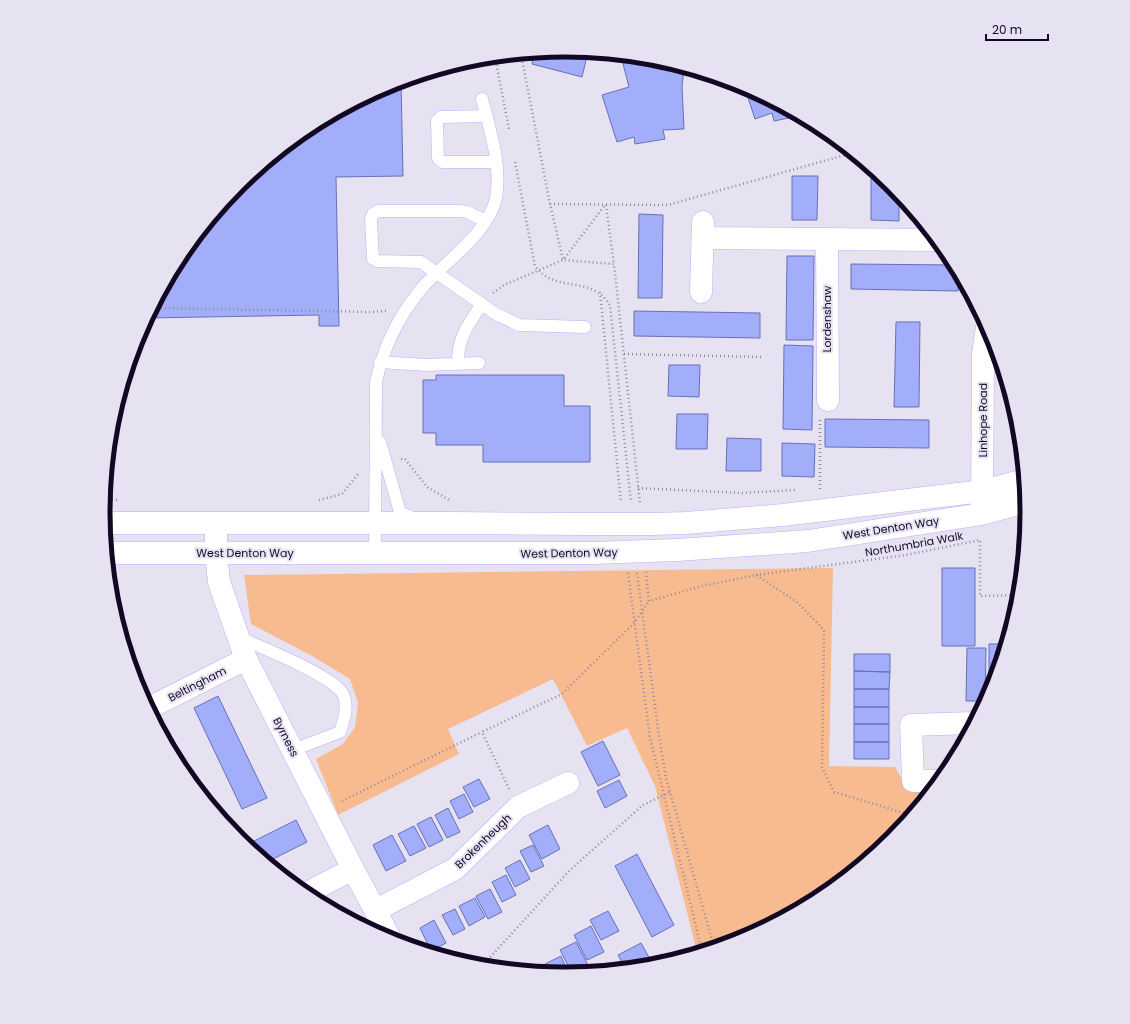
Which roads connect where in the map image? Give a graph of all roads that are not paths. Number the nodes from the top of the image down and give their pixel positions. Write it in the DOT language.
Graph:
graph roads {
  1 [pos="482,99"];
  2 [pos="487,116"];
  3 [pos="496,162"];
  4 [pos="486,221"];
  5 [pos="827,239"];
  6 [pos="929,240"];
  7 [pos="437,273"];
  8 [pos="701,292"];
  9 [pos="482,304"];
  10 [pos="585,327"];
  11 [pos="990,354"];
  12 [pos="380,362"];
  13 [pos="479,363"];
  14 [pos="458,364"];
  15 [pos="828,400"];
  16 [pos="376,427"];
  17 [pos="1019,481"];
  18 [pos="983,491"];
  19 [pos="1020,504"];
  20 [pos="982,514"];
  21 [pos="375,522"];
  22 [pos="110,523"];
  23 [pos="216,523"];
  24 [pos="422,523"];
  25 [pos="216,552"];
  26 [pos="112,553"];
  27 [pos="375,553"];
  28 [pos="238,636"];
  29 [pos="246,659"];
  30 [pos="154,706"];
  31 [pos="967,724"];
  32 [pos="293,750"];
  33 [pos="932,781"];
  34 [pos="568,783"];
  35 [pos="353,869"];
  36 [pos="312,890"];
  37 [pos="376,910"];
  38 [pos="387,930"];
  1 -- 2 [label="lane"];
  2 -- 3 [label="lane"];
  2 -- 3 [label="lane"];
  3 -- 4 [label="lane"];
  4 -- 7 [label="lane"];
  4 -- 7 [label="lane"];
  5 -- 6 [label="street"];
  5 -- 8 [label="street"];
  5 -- 15 [label="street, Lordenshaw"];
  7 -- 9 [label="lane"];
  7 -- 12 [label="lane"];
  9 -- 10 [label="lane"];
  9 -- 14 [label="lane"];
  11 -- 18 [label="street, Linhope Road"];
  12 -- 14 [label="lane"];
  12 -- 16 [label="lane"];
  13 -- 14 [label="lane"];
  16 -- 21 [label="lane"];
  16 -- 24 [label="lane"];
  17 -- 18 [label="street"];
  18 -- 20 [label="street, Linhope Road"];
  18 -- 24 [label="street, bridge"];
  19 -- 20 [label="street, West Denton Way"];
  20 -- 27 [label="street, West Denton Way, bridge"];
  21 -- 23 [label="street"];
  21 -- 24 [label="street"];
  21 -- 27 [label="lane"];
  22 -- 23 [label="street"];
  23 -- 25 [label="street, Byrness"];
  25 -- 26 [label="street, West Denton Way"];
  25 -- 27 [label="street, West Denton Way"];
  25 -- 28 [label="street, Byrness"];
  28 -- 29 [label="street, Byrness"];
  28 -- 32 [label="lane"];
  29 -- 30 [label="street, Beltingham"];
  29 -- 32 [label="street, Byrness"];
  31 -- 33 [label="street"];
  32 -- 35 [label="street, Byrness"];
  34 -- 37 [label="street, Brokenheugh"];
  35 -- 36 [label="street"];
  35 -- 37 [label="street, Byrness"];
  37 -- 38 [label="street, Byrness"];
}
